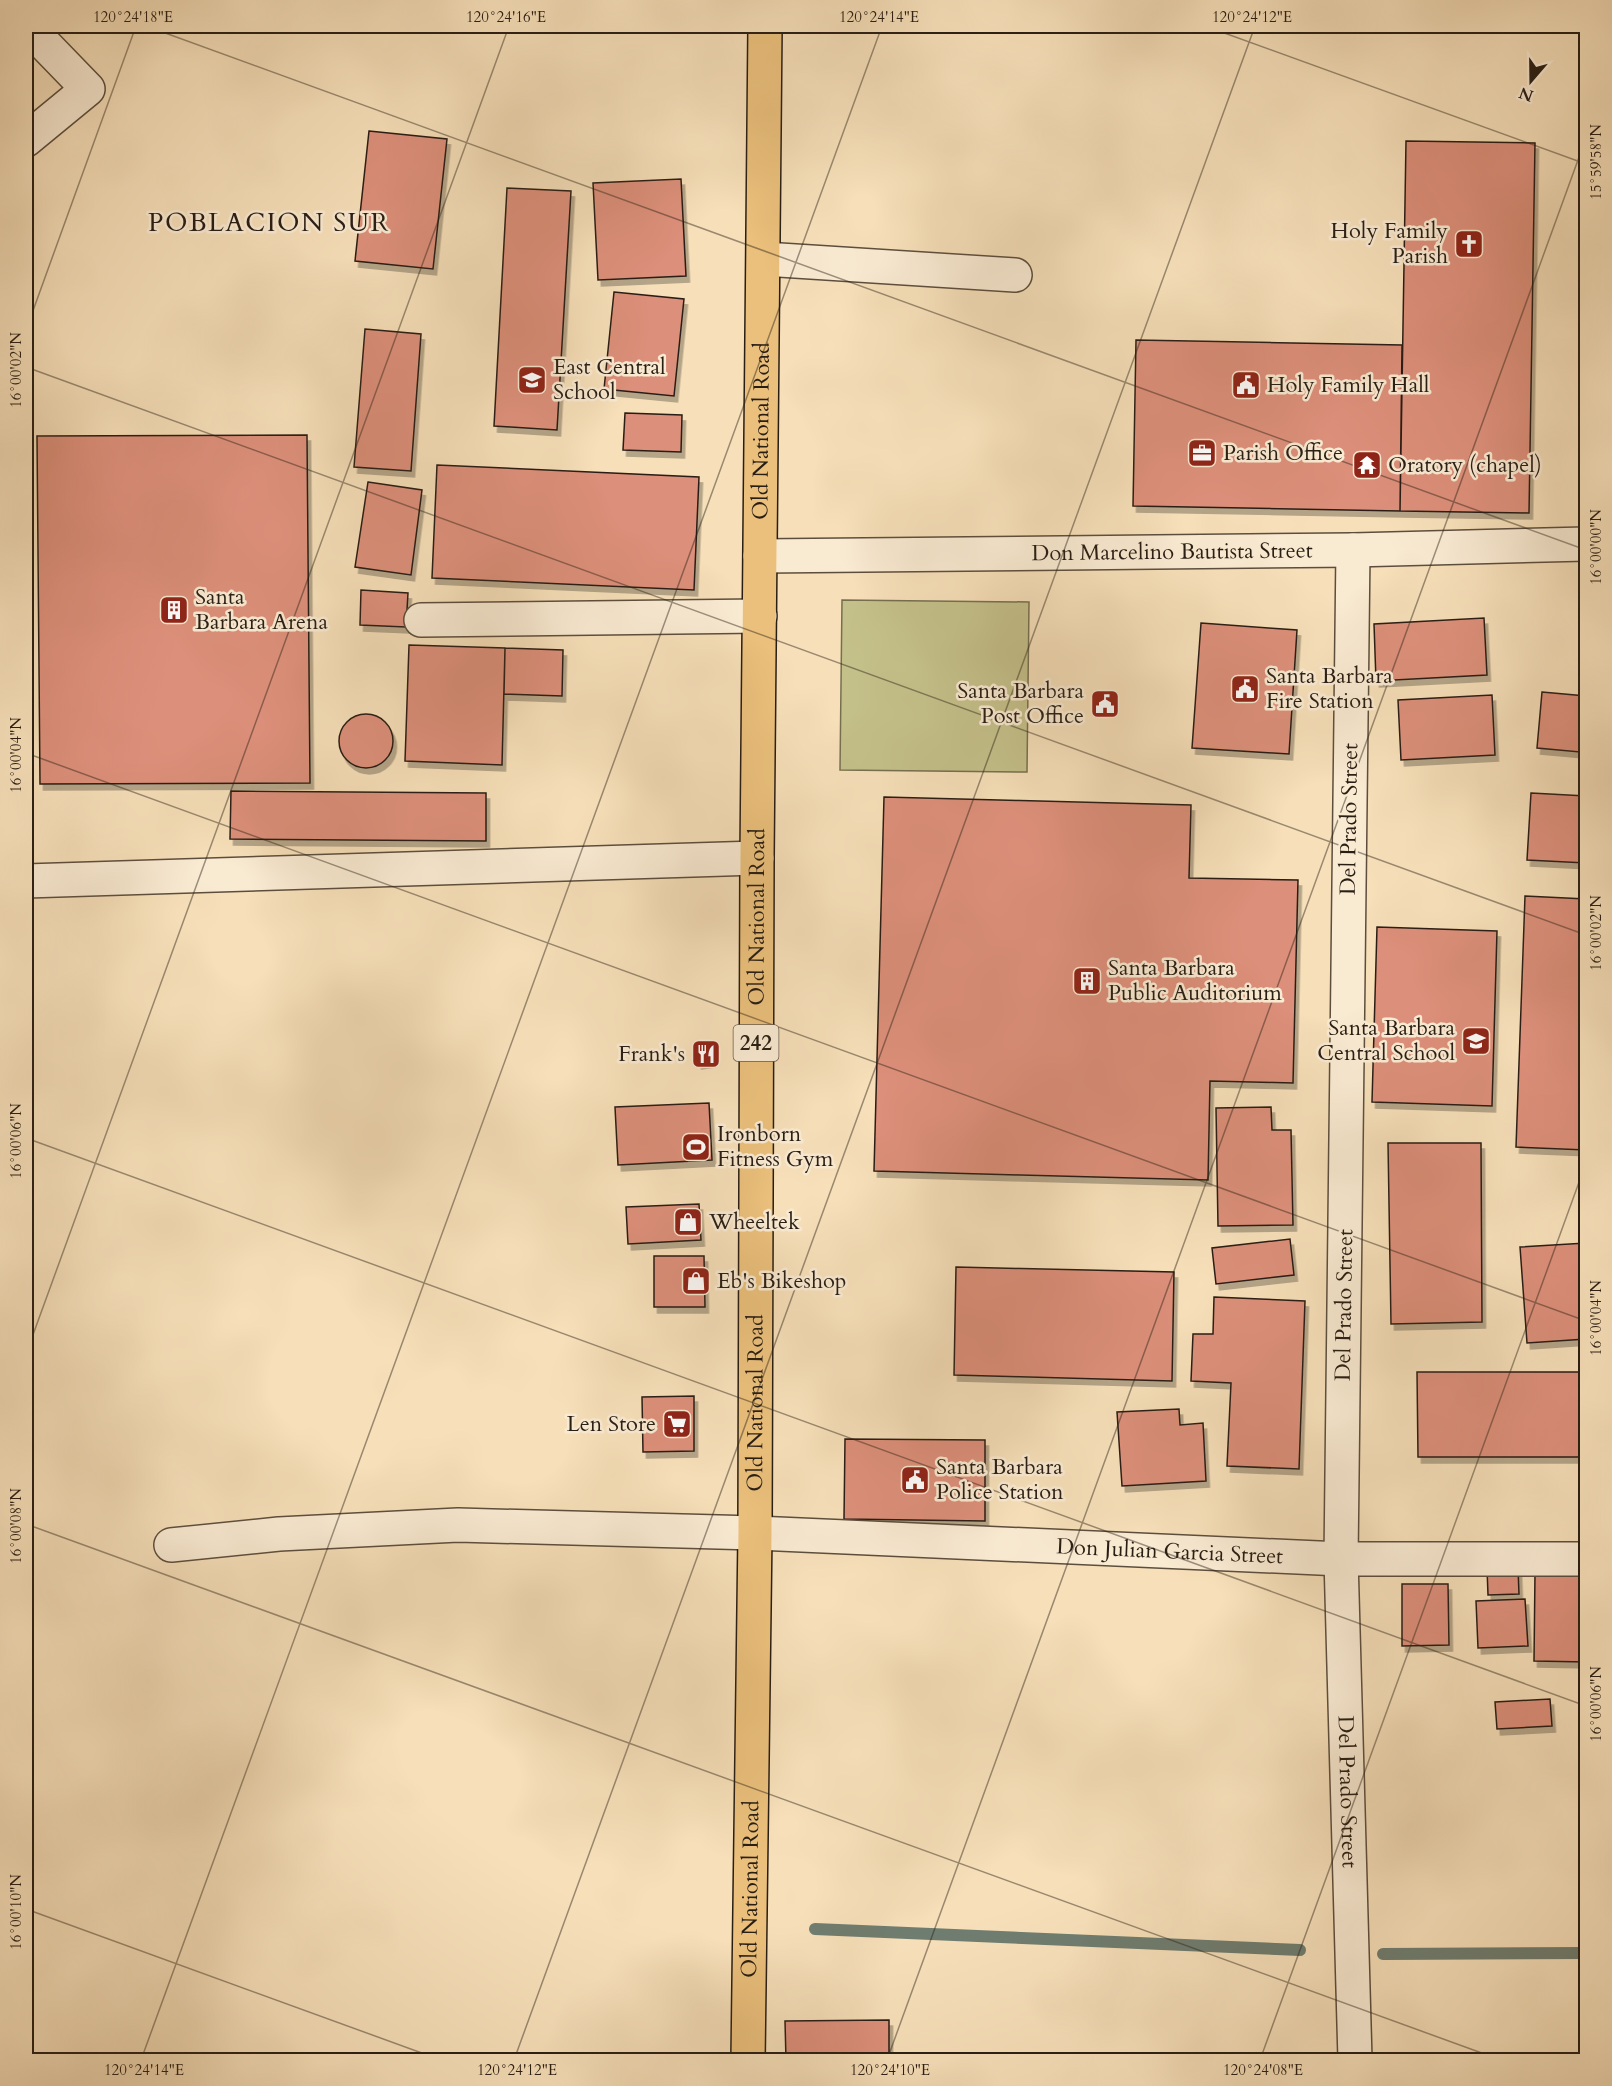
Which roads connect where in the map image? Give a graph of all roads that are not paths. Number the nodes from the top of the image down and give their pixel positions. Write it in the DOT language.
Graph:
graph roads {
  1 [pos="27,26"];
  2 [pos="765,26"];
  3 [pos="26,140"];
  4 [pos="764,260"];
  5 [pos="1015,275"];
  6 [pos="1587,544"];
  7 [pos="1353,550"];
  8 [pos="760,556"];
  9 [pos="760,616"];
  10 [pos="421,620"];
  11 [pos="757,858"];
  12 [pos="26,881"];
  13 [pos="755,1533"];
  14 [pos="171,1545"];
  15 [pos="1341,1559"];
  16 [pos="1587,1559"];
  17 [pos="748,2061"];
  18 [pos="1355,2061"];
  1 -- 3 [label="street"];
  2 -- 4 [label="main road, Old National Road / 242"];
  4 -- 5 [label="street"];
  4 -- 8 [label="main road, Old National Road / 242"];
  6 -- 7 [label="street, Don Marcelino Bautista Street"];
  7 -- 8 [label="street, Don Marcelino Bautista Street"];
  7 -- 15 [label="street, Del Prado Street"];
  8 -- 9 [label="main road, Old National Road / 242"];
  9 -- 10 [label="street"];
  9 -- 11 [label="main road, Old National Road / 242"];
  11 -- 12 [label="street"];
  11 -- 13 [label="main road, Old National Road / 242"];
  13 -- 14 [label="street, Don Julian Garcia Street"];
  13 -- 15 [label="street, Don Julian Garcia Street"];
  13 -- 17 [label="main road, Old National Road / 242"];
  15 -- 16 [label="street, Don Julian Garcia Street"];
  15 -- 18 [label="street, Del Prado Street"];
}
